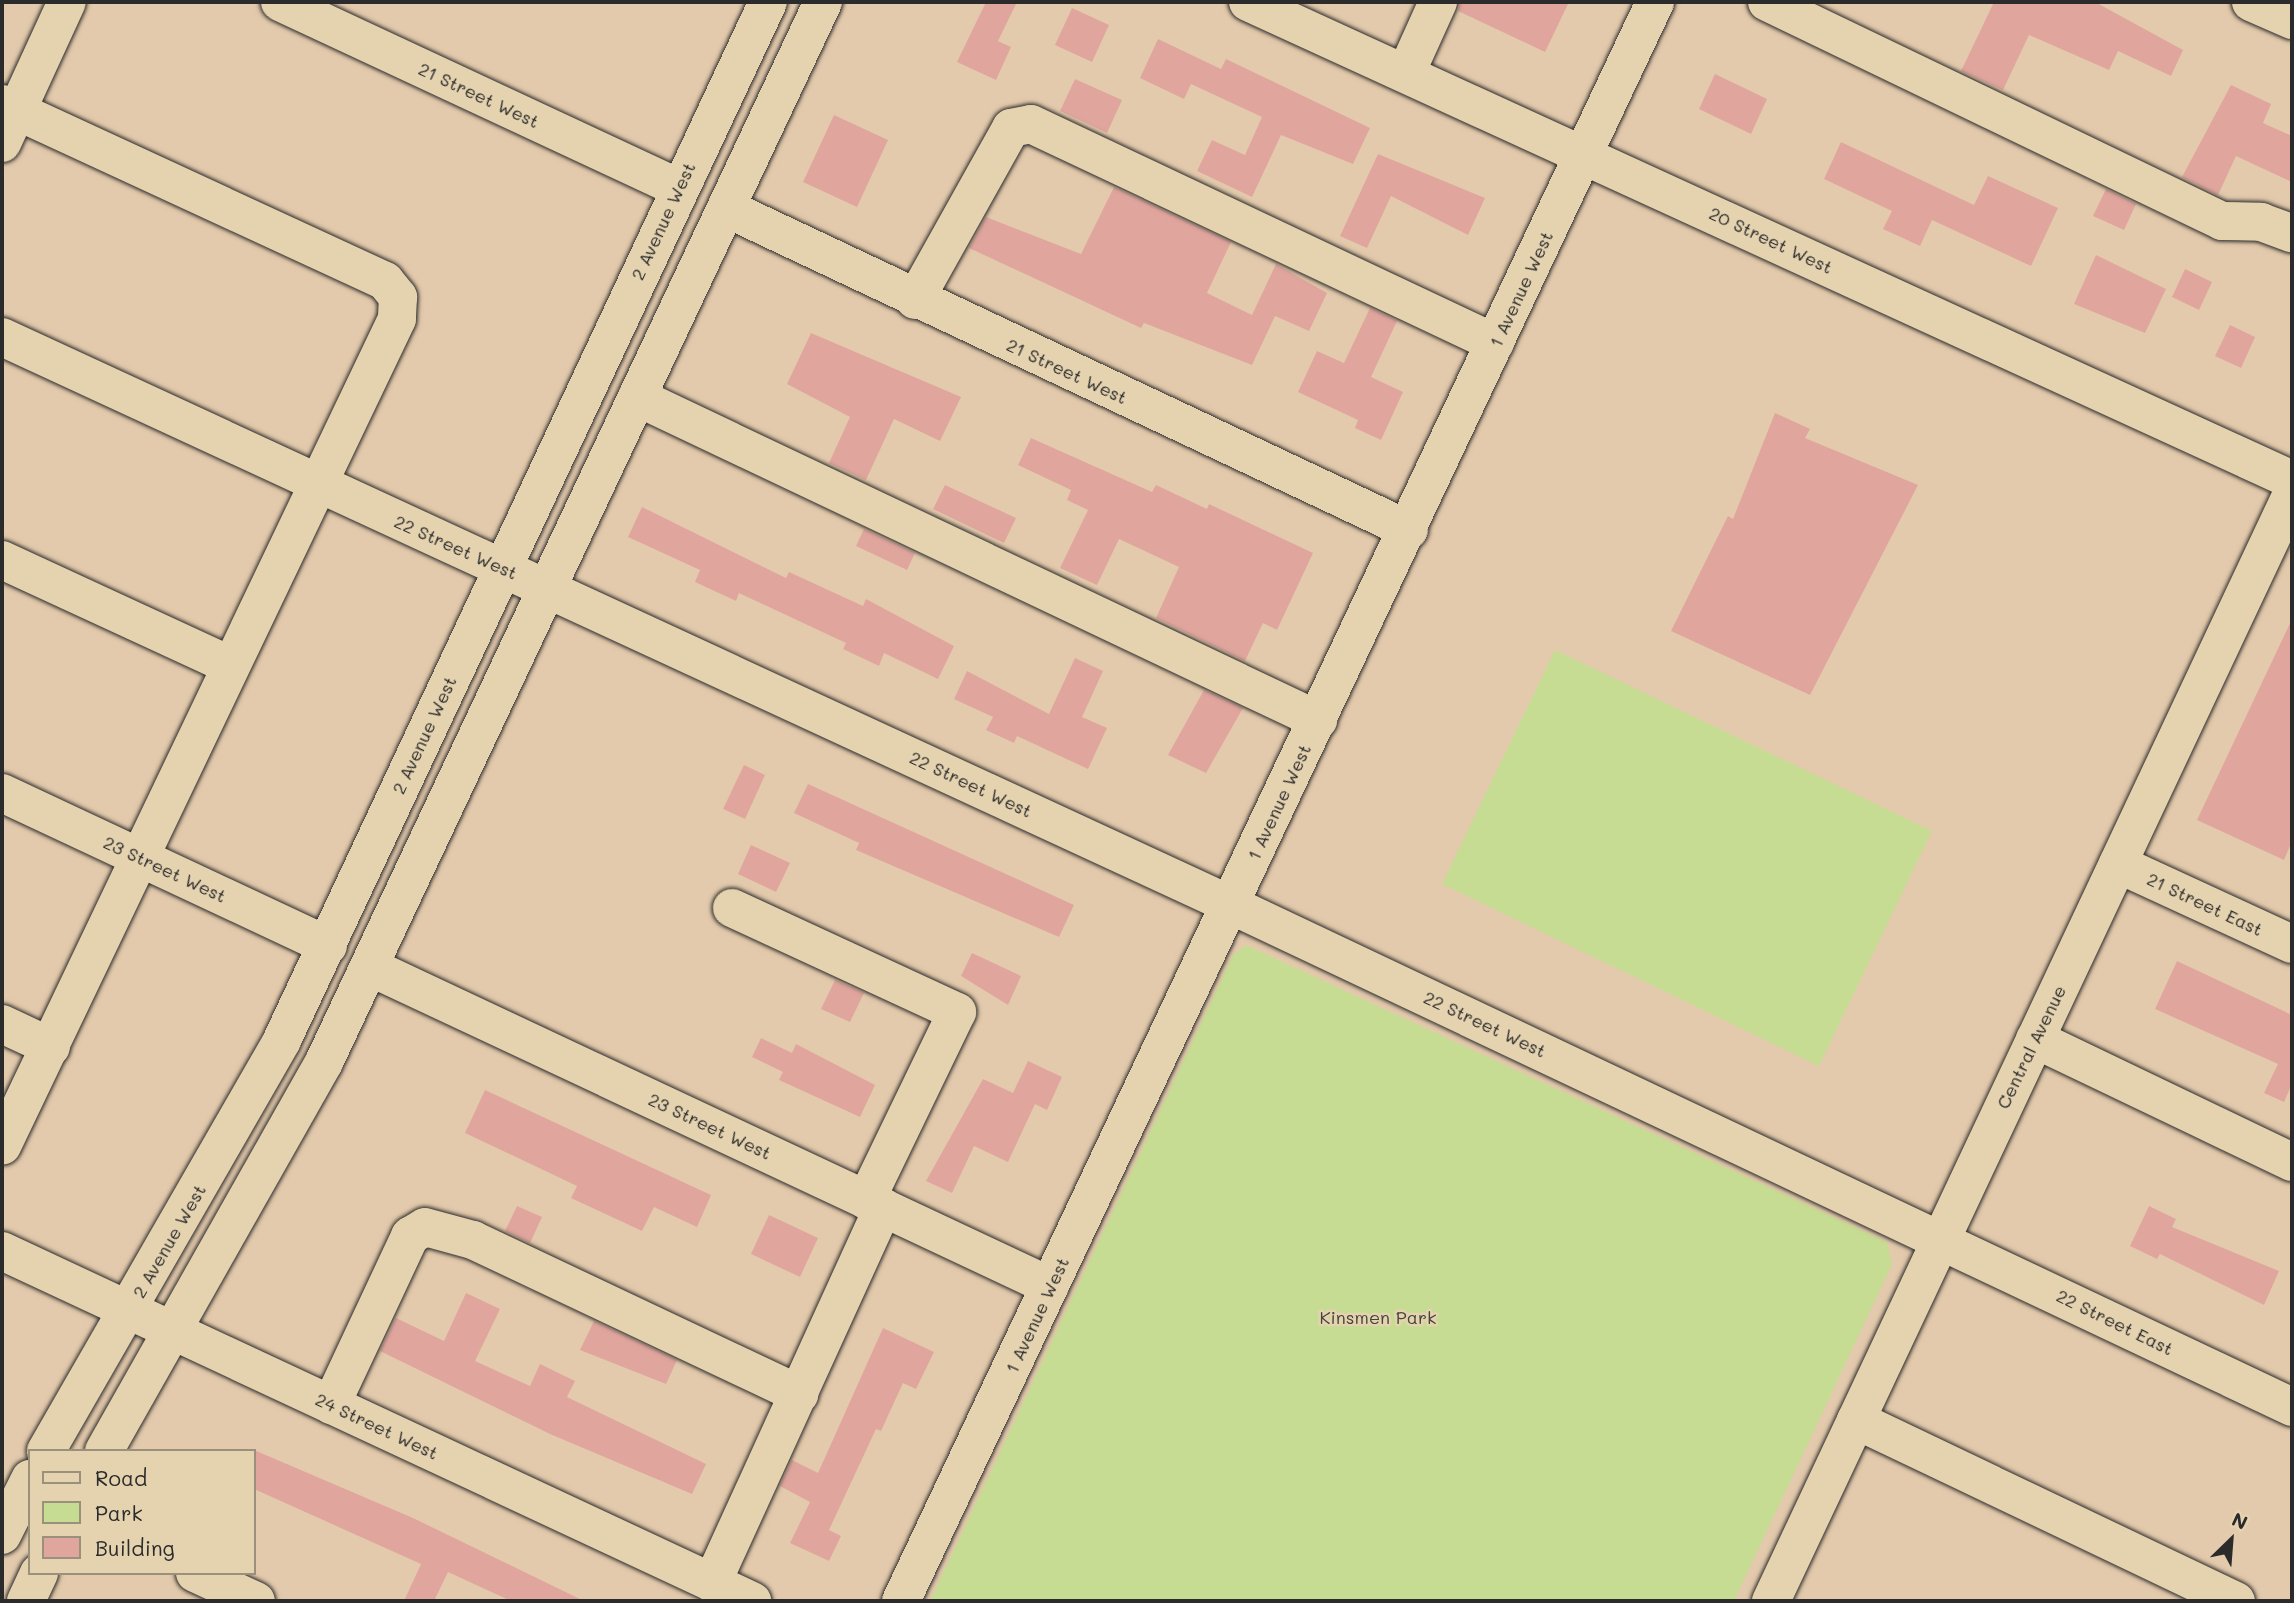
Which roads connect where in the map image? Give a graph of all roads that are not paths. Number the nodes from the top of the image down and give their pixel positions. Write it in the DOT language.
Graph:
graph roads {
  1 [pos="66,2"];
  2 [pos="280,2"];
  3 [pos="768,2"];
  4 [pos="823,2"];
  5 [pos="1248,2"];
  6 [pos="1438,2"];
  7 [pos="1656,2"];
  8 [pos="1767,2"];
  9 [pos="2251,2"];
  10 [pos="2289,2"];
  11 [pos="2292,6"];
  12 [pos="2292,20"];
  13 [pos="1406,74"];
  14 [pos="7,120"];
  15 [pos="1585,154"];
  16 [pos="679,188"];
  17 [pos="726,208"];
  18 [pos="2292,233"];
  19 [pos="915,300"];
  20 [pos="2,337"];
  21 [pos="1495,343"];
  22 [pos="637,397"];
  23 [pos="2292,480"];
  24 [pos="316,483"];
  25 [pos="2292,494"];
  26 [pos="1409,530"];
  27 [pos="2,560"];
  28 [pos="502,567"];
  29 [pos="547,588"];
  30 [pos="229,665"];
  31 [pos="1318,720"];
  32 [pos="2,793"];
  33 [pos="139,856"];
  34 [pos="2118,864"];
  35 [pos="1231,905"];
  36 [pos="732,908"];
  37 [pos="2292,944"];
  38 [pos="328,946"];
  39 [pos="370,967"];
  40 [pos="2,1024"];
  41 [pos="2035,1039"];
  42 [pos="51,1047"];
  43 [pos="2,1146"];
  44 [pos="2292,1162"];
  45 [pos="875,1203"];
  46 [pos="1937,1237"];
  47 [pos="2,1251"];
  48 [pos="1050,1286"];
  49 [pos="128,1311"];
  50 [pos="173,1331"];
  51 [pos="799,1394"];
  52 [pos="331,1405"];
  53 [pos="2292,1407"];
  54 [pos="1856,1420"];
  55 [pos="47,1449"];
  56 [pos="105,1449"];
  57 [pos="28,1483"];
  58 [pos="2,1535"];
  59 [pos="38,1575"];
  60 [pos="199,1575"];
  61 [pos="712,1583"];
  62 [pos="26,1601"];
  63 [pos="256,1601"];
  64 [pos="752,1601"];
  65 [pos="901,1601"];
  66 [pos="1770,1601"];
  67 [pos="2236,1601"];
  1 -- 14 [label="main road"];
  2 -- 16 [label="main road, 21 Street West"];
  3 -- 16 [label="main road, 2 Avenue West"];
  4 -- 17 [label="main road"];
  5 -- 13 [label="main road, 20 Street West"];
  6 -- 13 [label="main road"];
  7 -- 15 [label="main road, 1 Avenue West"];
  8 -- 18 [label="main road"];
  9 -- 12 [label="main road"];
  10 -- 11 [label="main road"];
  13 -- 15 [label="main road, 20 Street West"];
  14 -- 24 [label="main road"];
  15 -- 21 [label="main road, 1 Avenue West"];
  15 -- 23 [label="main road, 20 Street West"];
  16 -- 28 [label="main road, 2 Avenue West"];
  17 -- 19 [label="main road, 21 Street West"];
  17 -- 22 [label="main road"];
  19 -- 21 [label="main road"];
  19 -- 26 [label="main road, 21 Street West"];
  20 -- 24 [label="main road, 22 Street West"];
  21 -- 26 [label="main road, 1 Avenue West"];
  22 -- 29 [label="main road"];
  22 -- 31 [label="main road"];
  24 -- 28 [label="main road, 22 Street West"];
  24 -- 30 [label="main road"];
  25 -- 34 [label="main road, Central Avenue"];
  26 -- 31 [label="main road, 1 Avenue West"];
  27 -- 30 [label="main road"];
  28 -- 29 [label="main road, 22 Street West"];
  28 -- 38 [label="main road, 2 Avenue West"];
  29 -- 35 [label="main road, 22 Street West"];
  29 -- 39 [label="main road"];
  30 -- 33 [label="main road"];
  31 -- 35 [label="main road, 1 Avenue West"];
  32 -- 33 [label="main road, 23 Street West"];
  33 -- 38 [label="main road, 23 Street West"];
  33 -- 42 [label="main road"];
  34 -- 37 [label="main road, 21 Street East"];
  34 -- 41 [label="main road, Central Avenue"];
  35 -- 46 [label="main road, 22 Street West"];
  35 -- 48 [label="main road, 1 Avenue West"];
  36 -- 45 [label="main road"];
  38 -- 49 [label="main road, 2 Avenue West"];
  39 -- 45 [label="main road, 23 Street West"];
  39 -- 50 [label="main road"];
  40 -- 42 [label="main road"];
  41 -- 44 [label="main road"];
  41 -- 46 [label="main road, Central Avenue"];
  42 -- 43 [label="main road"];
  45 -- 48 [label="main road, 23 Street West"];
  45 -- 51 [label="main road"];
  46 -- 53 [label="main road, 22 Street East"];
  46 -- 54 [label="main road, Central Avenue"];
  47 -- 49 [label="main road, 24 Street West"];
  48 -- 65 [label="main road, 1 Avenue West"];
  49 -- 50 [label="main road, 24 Street West"];
  49 -- 55 [label="main road, 2 Avenue West"];
  50 -- 52 [label="main road, 24 Street West"];
  50 -- 56 [label="main road"];
  51 -- 52 [label="main road"];
  51 -- 61 [label="main road"];
  52 -- 61 [label="main road, 24 Street West"];
  54 -- 66 [label="main road, Central Avenue"];
  54 -- 67 [label="main road"];
  57 -- 58 [label="main road"];
  59 -- 62 [label="main road"];
  60 -- 63 [label="main road"];
  61 -- 64 [label="main road, 24 Street West"];
}
